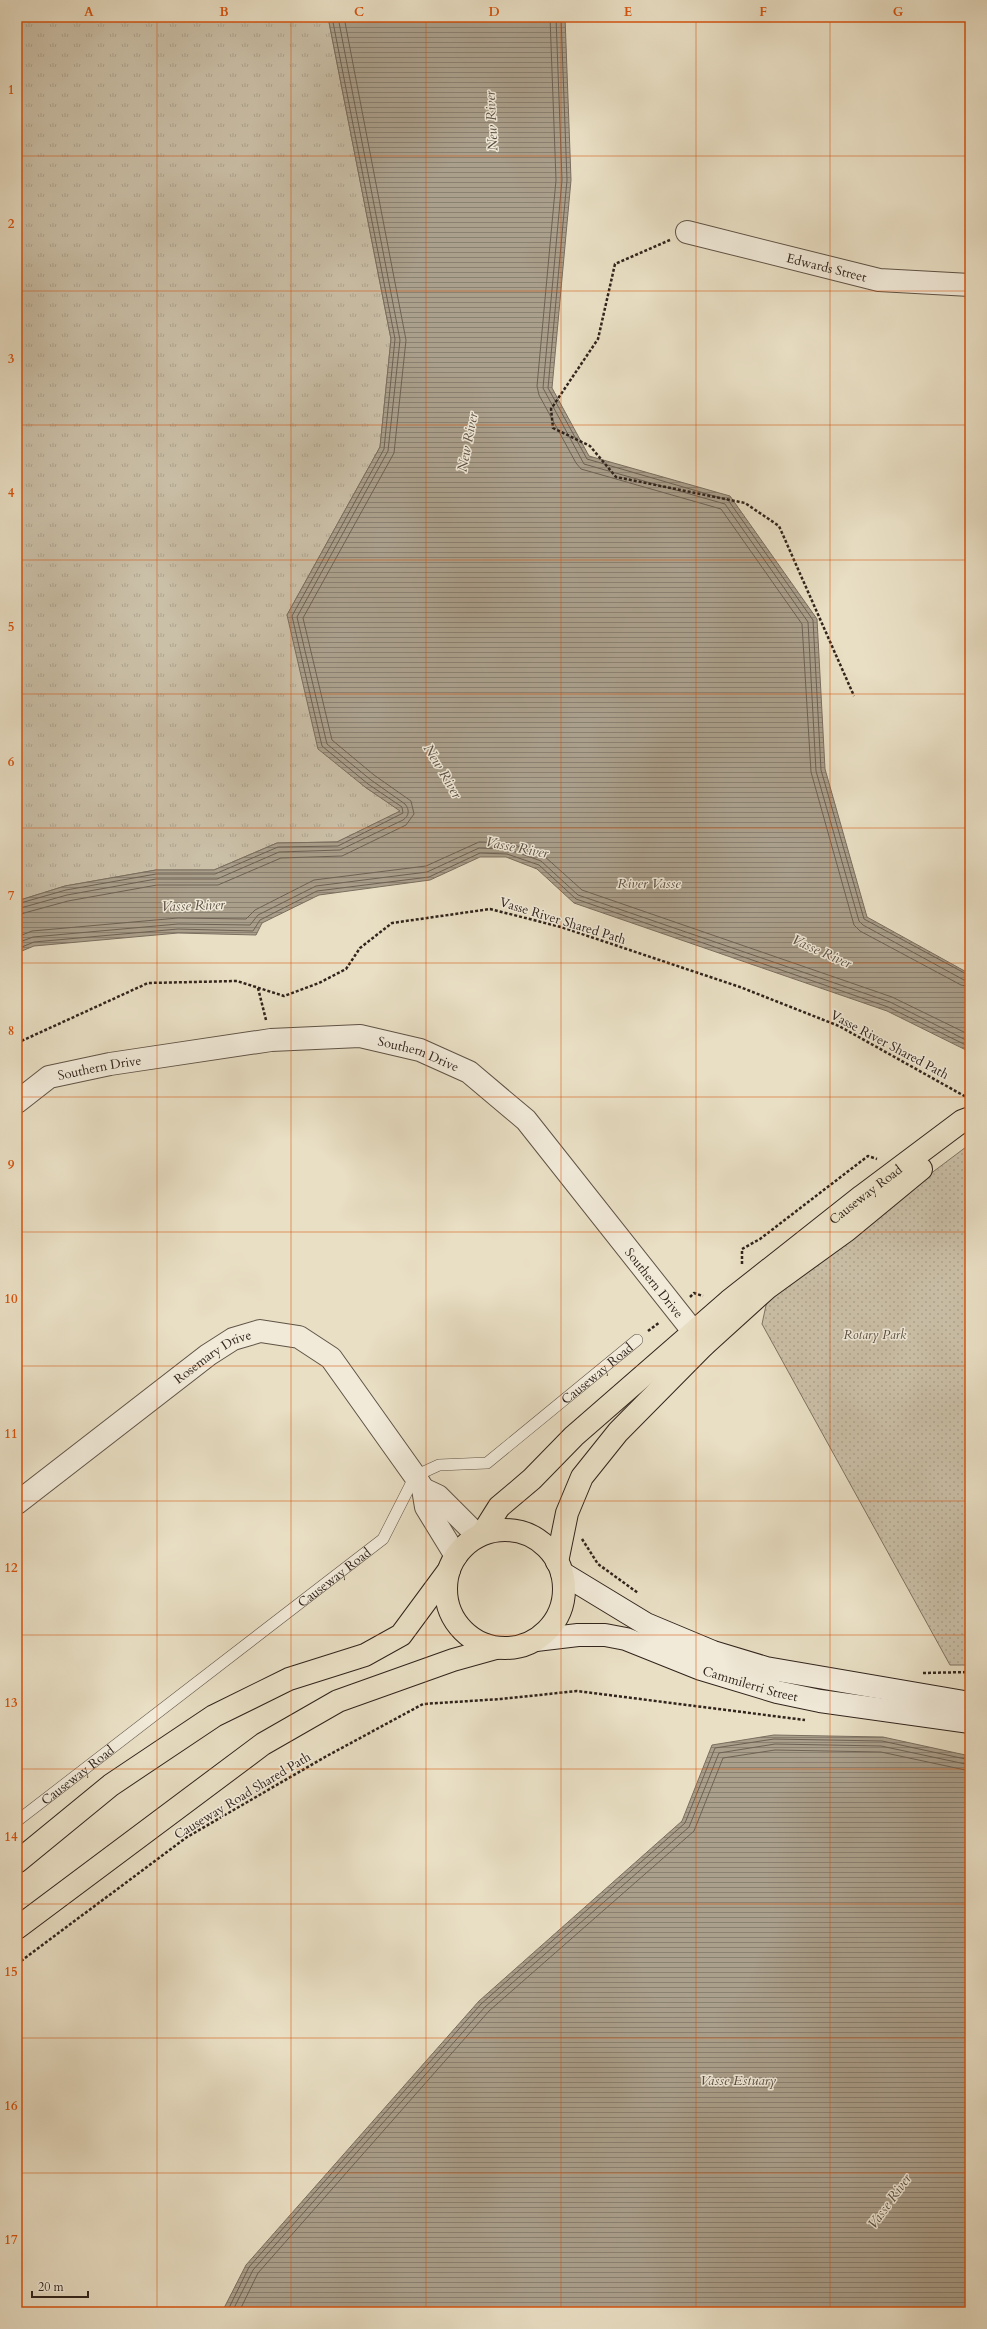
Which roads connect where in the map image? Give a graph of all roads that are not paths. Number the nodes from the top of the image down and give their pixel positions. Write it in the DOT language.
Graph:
graph roads {
  1 [pos="686,232"];
  2 [pos="970,285"];
  3 [pos="17,1102"];
  4 [pos="970,1118"];
  5 [pos="970,1127"];
  6 [pos="699,1338"];
  7 [pos="637,1340"];
  8 [pos="419,1483"];
  9 [pos="17,1503"];
  10 [pos="480,1535"];
  11 [pos="453,1563"];
  12 [pos="559,1567"];
  13 [pos="536,1640"];
  14 [pos="496,1648"];
  15 [pos="970,1703"];
  16 [pos="970,1722"];
  17 [pos="17,1821"];
  18 [pos="17,1862"];
  19 [pos="17,1928"];
  1 -- 2 [label="street, Edwards Street"];
  3 -- 6 [label="street, Southern Drive"];
  4 -- 6 [label="main road, Causeway Road"];
  5 -- 6 [label="main road, Causeway Road"];
  6 -- 10 [label="main road, Causeway Road"];
  6 -- 12 [label="main road, Causeway Road"];
  7 -- 8 [label="lane, Causeway Road"];
  8 -- 9 [label="street, Rosemary Drive"];
  8 -- 10 [label="street, Rosemary Drive"];
  8 -- 11 [label="street, Rosemary Drive"];
  8 -- 17 [label="lane, Causeway Road"];
  10 -- 11 [label="main road"];
  10 -- 12 [label="main road"];
  11 -- 14 [label="main road"];
  11 -- 18 [label="main road"];
  12 -- 13 [label="main road"];
  12 -- 15 [label="street, Cammilerri Street"];
  13 -- 14 [label="main road"];
  13 -- 16 [label="street, Cammilerri Street"];
  14 -- 19 [label="main road"];
}
